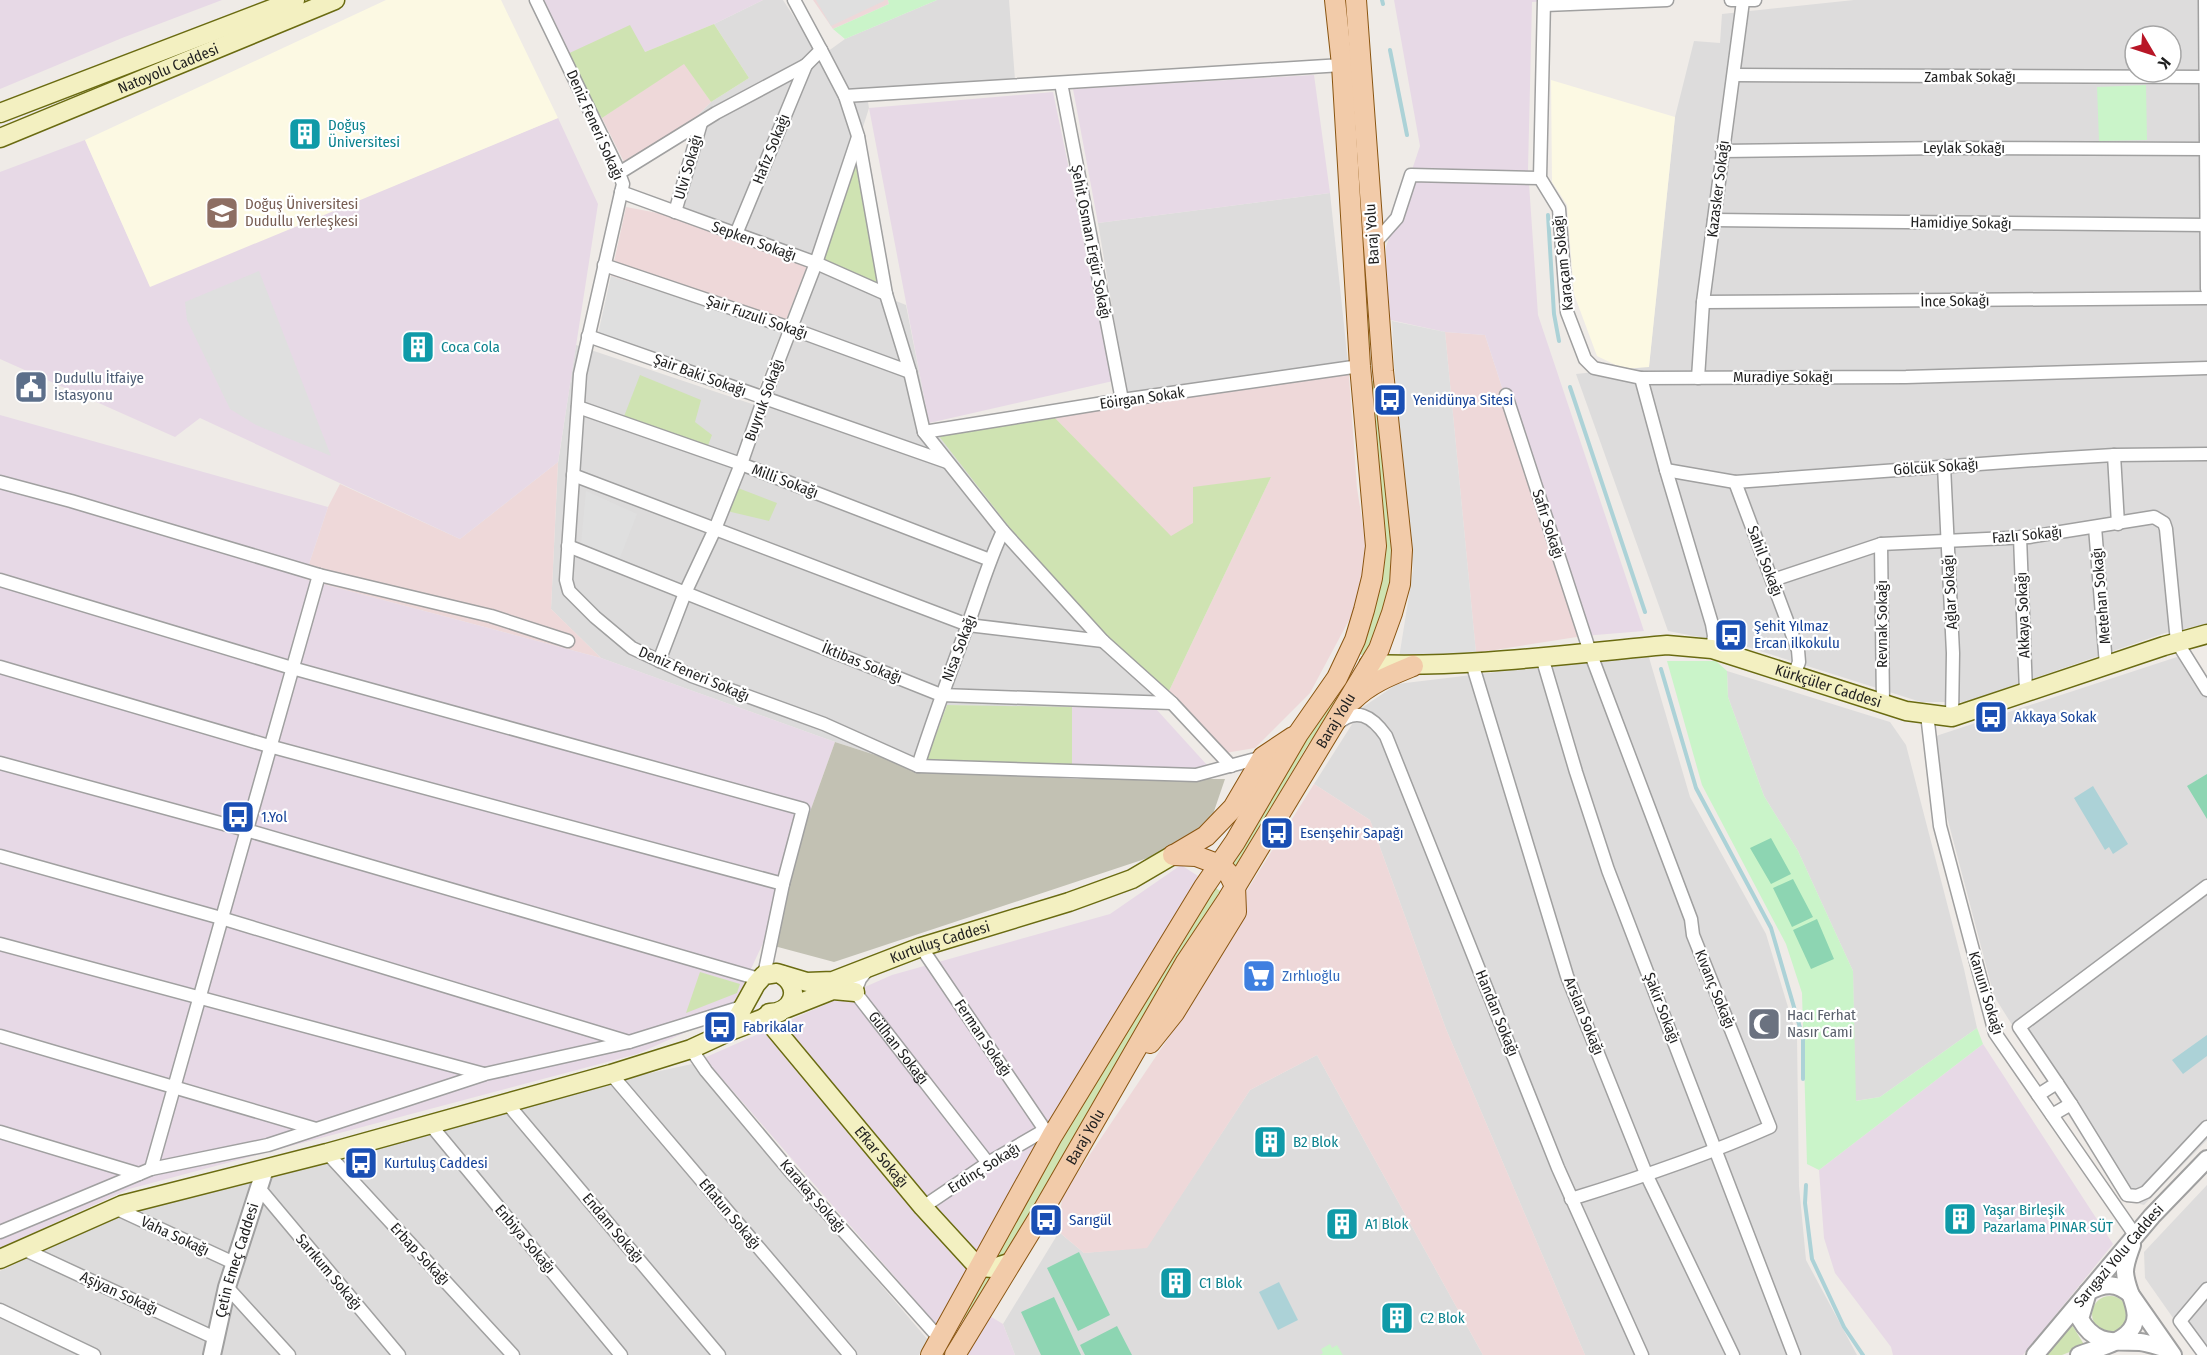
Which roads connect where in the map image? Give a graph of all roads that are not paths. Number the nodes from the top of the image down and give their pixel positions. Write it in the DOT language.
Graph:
graph roads {
  1 [pos="295,0"];
  2 [pos="335,0"];
  3 [pos="536,0"];
  4 [pos="794,0"];
  5 [pos="1335,0"];
  6 [pos="1356,0"];
  7 [pos="1667,0"];
  8 [pos="1743,0"];
  9 [pos="2205,0"];
  10 [pos="1544,3"];
  11 [pos="821,50"];
  12 [pos="1351,63"];
  13 [pos="806,65"];
  14 [pos="1734,75"];
  15 [pos="2206,77"];
  16 [pos="1061,83"];
  17 [pos="845,96"];
  18 [pos="0,113"];
  19 [pos="700,123"];
  20 [pos="858,136"];
  21 [pos="0,138"];
  22 [pos="2206,148"];
  23 [pos="1722,151"];
  24 [pos="619,173"];
  25 [pos="1540,178"];
  26 [pos="621,192"];
  27 [pos="675,212"];
  28 [pos="1714,220"];
  29 [pos="2206,225"];
  30 [pos="736,234"];
  31 [pos="1373,245"];
  32 [pos="816,263"];
  33 [pos="604,265"];
  34 [pos="2207,289"];
  35 [pos="886,294"];
  36 [pos="2207,298"];
  37 [pos="1703,302"];
  38 [pos="790,328"];
  39 [pos="588,336"];
  40 [pos="1382,364"];
  41 [pos="1360,366"];
  42 [pos="2207,368"];
  43 [pos="910,372"];
  44 [pos="1641,378"];
  45 [pos="1698,378"];
  46 [pos="1506,395"];
  47 [pos="764,398"];
  48 [pos="1122,400"];
  49 [pos="578,407"];
  50 [pos="924,432"];
  51 [pos="2207,454"];
  52 [pos="2114,455"];
  53 [pos="948,463"];
  54 [pos="741,464"];
  55 [pos="1944,466"];
  56 [pos="1666,470"];
  57 [pos="573,475"];
  58 [pos="0,482"];
  59 [pos="1735,482"];
  60 [pos="2118,524"];
  61 [pos="2095,527"];
  62 [pos="715,529"];
  63 [pos="1003,531"];
  64 [pos="2020,537"];
  65 [pos="1947,540"];
  66 [pos="1881,544"];
  67 [pos="568,546"];
  68 [pos="990,560"];
  69 [pos="319,574"];
  70 [pos="0,580"];
  71 [pos="1773,580"];
  72 [pos="685,593"];
  73 [pos="968,625"];
  74 [pos="2207,634"];
  75 [pos="568,641"];
  76 [pos="1103,641"];
  77 [pos="2177,642"];
  78 [pos="1712,649"];
  79 [pos="1590,652"];
  80 [pos="1542,657"];
  81 [pos="660,661"];
  82 [pos="1472,663"];
  83 [pos="1369,664"];
  84 [pos="2106,665"];
  85 [pos="1413,666"];
  86 [pos="0,667"];
  87 [pos="292,668"];
  88 [pos="1794,675"];
  89 [pos="1336,678"];
  90 [pos="2207,690"];
  91 [pos="2026,692"];
  92 [pos="941,695"];
  93 [pos="1172,703"];
  94 [pos="1882,704"];
  95 [pos="1342,710"];
  96 [pos="1927,714"];
  97 [pos="1952,717"];
  98 [pos="1328,733"];
  99 [pos="1298,734"];
  100 [pos="269,746"];
  101 [pos="1263,757"];
  102 [pos="0,763"];
  103 [pos="918,766"];
  104 [pos="1231,766"];
  105 [pos="1233,808"];
  106 [pos="246,830"];
  107 [pos="1235,842"];
  108 [pos="1259,846"];
  109 [pos="1173,855"];
  110 [pos="0,856"];
  111 [pos="1220,865"];
  112 [pos="783,885"];
  113 [pos="1235,886"];
  114 [pos="2207,886"];
  115 [pos="221,918"];
  116 [pos="0,944"];
  117 [pos="921,946"];
  118 [pos="870,967"];
  119 [pos="765,979"];
  120 [pos="855,992"];
  121 [pos="199,996"];
  122 [pos="745,1006"];
  123 [pos="777,1013"];
  124 [pos="730,1031"];
  125 [pos="0,1036"];
  126 [pos="629,1042"];
  127 [pos="691,1049"];
  128 [pos="485,1074"];
  129 [pos="611,1074"];
  130 [pos="2057,1083"];
  131 [pos="174,1086"];
  132 [pos="2038,1095"];
  133 [pos="506,1102"];
  134 [pos="2071,1104"];
  135 [pos="2052,1115"];
  136 [pos="429,1123"];
  137 [pos="2207,1127"];
  138 [pos="317,1129"];
  139 [pos="0,1132"];
  140 [pos="1049,1133"];
  141 [pos="1717,1151"];
  142 [pos="327,1153"];
  143 [pos="2207,1159"];
  144 [pos="988,1163"];
  145 [pos="265,1169"];
  146 [pos="145,1172"];
  147 [pos="1647,1176"];
  148 [pos="259,1188"];
  149 [pos="1571,1199"];
  150 [pos="923,1207"];
  151 [pos="115,1208"];
  152 [pos="0,1221"];
  153 [pos="16,1226"];
  154 [pos="0,1232"];
  155 [pos="2135,1235"];
  156 [pos="23,1249"];
  157 [pos="0,1259"];
  158 [pos="1012,1262"];
  159 [pos="234,1263"];
  160 [pos="978,1267"];
  161 [pos="227,1287"];
  162 [pos="2207,1289"];
  163 [pos="2088,1292"];
  164 [pos="2131,1295"];
  165 [pos="0,1310"];
  166 [pos="215,1338"];
  167 [pos="2110,1342"];
  168 [pos="935,1347"];
  169 [pos="2171,1352"];
  170 [pos="94,1355"];
  171 [pos="212,1355"];
  172 [pos="289,1355"];
  173 [pos="399,1355"];
  174 [pos="513,1355"];
  175 [pos="621,1355"];
  176 [pos="719,1355"];
  177 [pos="850,1355"];
  178 [pos="955,1355"];
  179 [pos="1642,1355"];
  180 [pos="1733,1355"];
  181 [pos="1794,1355"];
  182 [pos="2035,1355"];
  183 [pos="2079,1355"];
  184 [pos="2205,1355"];
  1 -- 18 [label="main road, Natoyolu Caddesi"];
  2 -- 21 [label="main road, Natoyolu Caddesi"];
  3 -- 24 [label="street, Deniz Feneri Sokağı"];
  4 -- 11 [label="street"];
  5 -- 12 [label="main road, Baraj Yolu"];
  6 -- 12 [label="main road, Baraj Yolu"];
  7 -- 10 [label="street"];
  8 -- 14 [label="street, Kazasker Sokağı"];
  9 -- 15 [label="street"];
  10 -- 25 [label="street"];
  11 -- 13 [label="street"];
  11 -- 17 [label="street"];
  12 -- 16 [label="street"];
  12 -- 31 [label="main road, Baraj Yolu"];
  12 -- 41 [label="main road, Baraj Yolu"];
  13 -- 19 [label="street"];
  13 -- 30 [label="street, Hafız Sokağı"];
  14 -- 15 [label="street, Zambak Sokağı"];
  14 -- 23 [label="street, Kazasker Sokağı"];
  15 -- 22 [label="street"];
  16 -- 17 [label="street"];
  16 -- 48 [label="street, Şehit Osman Ergür Sokağı"];
  17 -- 20 [label="street"];
  19 -- 24 [label="street"];
  19 -- 27 [label="street, Ulvi Sokağı"];
  20 -- 32 [label="street, Buyruk Sokağı"];
  20 -- 35 [label="street"];
  22 -- 23 [label="street, Leylak Sokağı"];
  22 -- 29 [label="street"];
  23 -- 28 [label="street, Kazasker Sokağı"];
  24 -- 26 [label="street, Deniz Feneri Sokağı"];
  25 -- 31 [label="street"];
  25 -- 44 [label="street, Karaçam Sokağı"];
  26 -- 27 [label="street, Sepken Sokağı"];
  26 -- 33 [label="street, Deniz Feneri Sokağı"];
  27 -- 30 [label="street, Sepken Sokağı"];
  28 -- 29 [label="street, Hamidiye Sokağı"];
  28 -- 37 [label="street, Kazasker Sokağı"];
  29 -- 34 [label="street"];
  30 -- 32 [label="street, Sepken Sokağı"];
  31 -- 40 [label="main road, Baraj Yolu"];
  32 -- 35 [label="street, Sepken Sokağı"];
  32 -- 38 [label="street, Buyruk Sokağı"];
  33 -- 38 [label="street, Şair Fuzuli Sokağı"];
  33 -- 39 [label="street, Deniz Feneri Sokağı"];
  35 -- 43 [label="street"];
  36 -- 37 [label="street, İnce Sokağı"];
  37 -- 45 [label="street, Kazasker Sokağı"];
  38 -- 43 [label="street, Şair Fuzuli Sokağı"];
  38 -- 47 [label="street, Buyruk Sokağı"];
  39 -- 47 [label="street, Şair Baki Sokağı"];
  39 -- 49 [label="street, Deniz Feneri Sokağı"];
  40 -- 41 [label="main road"];
  40 -- 83 [label="main road, Baraj Yolu"];
  41 -- 48 [label="street, Eöirgan Sokak"];
  41 -- 89 [label="main road, Baraj Yolu"];
  42 -- 45 [label="street, Muradiye Sokağı"];
  43 -- 50 [label="street"];
  44 -- 45 [label="street, Muradiye Sokağı"];
  44 -- 56 [label="street"];
  46 -- 79 [label="street, Safir Sokağı"];
  47 -- 53 [label="street, Şair Baki Sokağı"];
  47 -- 54 [label="street, Buyruk Sokağı"];
  48 -- 50 [label="street, Eöirgan Sokak"];
  49 -- 54 [label="street, Milli Sokağı"];
  49 -- 57 [label="street, Deniz Feneri Sokağı"];
  50 -- 53 [label="street"];
  51 -- 52 [label="street, Gölcük Sokağı"];
  52 -- 55 [label="street, Gölcük Sokağı"];
  52 -- 60 [label="street"];
  53 -- 63 [label="street"];
  54 -- 62 [label="street, Buyruk Sokağı"];
  54 -- 68 [label="street, Milli Sokağı"];
  55 -- 59 [label="street, Gölcük Sokağı"];
  55 -- 65 [label="street, Ağlar Sokağı"];
  56 -- 59 [label="street, Gölcük Sokağı"];
  56 -- 78 [label="street"];
  57 -- 62 [label="street"];
  57 -- 67 [label="street, Deniz Feneri Sokağı"];
  58 -- 69 [label="street"];
  59 -- 71 [label="street, Sahil Sokağı"];
  60 -- 61 [label="street, Fazlı Sokağı"];
  60 -- 77 [label="street, Fazlı Sokağı"];
  61 -- 64 [label="street, Fazlı Sokağı"];
  61 -- 84 [label="street, Metehan Sokağı"];
  62 -- 72 [label="street, Buyruk Sokağı"];
  62 -- 73 [label="street"];
  63 -- 68 [label="street, Nisa Sokağı"];
  63 -- 76 [label="street"];
  64 -- 65 [label="street, Fazlı Sokağı"];
  64 -- 91 [label="street, Akkaya Sokağı"];
  65 -- 66 [label="street, Fazlı Sokağı"];
  65 -- 97 [label="street, Ağlar Sokağı"];
  66 -- 71 [label="street, Fazlı Sokağı"];
  66 -- 94 [label="street, Revnak Sokağı"];
  67 -- 72 [label="street, İktibas Sokağı"];
  67 -- 81 [label="street, Deniz Feneri Sokağı"];
  68 -- 73 [label="street, Nisa Sokağı"];
  69 -- 75 [label="street"];
  69 -- 87 [label="street"];
  70 -- 87 [label="street"];
  71 -- 88 [label="street, Sahil Sokağı"];
  72 -- 81 [label="street, Buyruk Sokağı"];
  72 -- 92 [label="street, İktibas Sokağı"];
  73 -- 76 [label="street"];
  73 -- 92 [label="street, Nisa Sokağı"];
  74 -- 77 [label="main road, Kürkçüler Caddesi"];
  76 -- 93 [label="street"];
  77 -- 84 [label="main road, Kürkçüler Caddesi"];
  77 -- 90 [label="street"];
  78 -- 79 [label="main road, Kürkçüler Caddesi"];
  78 -- 88 [label="main road, Kürkçüler Caddesi"];
  79 -- 80 [label="main road, Kürkçüler Caddesi"];
  79 -- 141 [label="street, Kıvanç Sokağı"];
  80 -- 82 [label="main road, Kürkçüler Caddesi"];
  80 -- 141 [label="street, Şakir Sokağı"];
  81 -- 103 [label="street, Deniz Feneri Sokağı"];
  82 -- 85 [label="main road, Kürkçüler Caddesi"];
  82 -- 147 [label="street, Arslan Sokağı"];
  83 -- 85 [label="main road, Kürkçüler Caddesi"];
  83 -- 89 [label="main road"];
  83 -- 95 [label="main road, Baraj Yolu"];
  84 -- 91 [label="main road, Kürkçüler Caddesi"];
  85 -- 95 [label="main road"];
  86 -- 100 [label="street"];
  87 -- 100 [label="street"];
  87 -- 112 [label="street"];
  88 -- 94 [label="main road, Kürkçüler Caddesi"];
  89 -- 99 [label="main road, Baraj Yolu"];
  91 -- 97 [label="main road, Kürkçüler Caddesi"];
  92 -- 93 [label="street, İktibas Sokağı"];
  92 -- 103 [label="street, Nisa Sokağı"];
  93 -- 104 [label="street"];
  94 -- 96 [label="main road, Kürkçüler Caddesi"];
  95 -- 98 [label="main road, Baraj Yolu"];
  96 -- 97 [label="main road, Kürkçüler Caddesi"];
  96 -- 132 [label="street, Kanuni Sokağı"];
  98 -- 108 [label="main road, Baraj Yolu"];
  98 -- 149 [label="street, Handan Sokağı"];
  99 -- 101 [label="main road"];
  99 -- 107 [label="main road, Baraj Yolu"];
  100 -- 106 [label="street"];
  100 -- 112 [label="street"];
  101 -- 104 [label="street, Deniz Feneri Sokağı"];
  101 -- 105 [label="main road"];
  102 -- 106 [label="street"];
  103 -- 104 [label="street, Deniz Feneri Sokağı"];
  105 -- 107 [label="main road"];
  105 -- 109 [label="main road"];
  106 -- 115 [label="street"];
  106 -- 119 [label="street"];
  107 -- 108 [label="main road"];
  107 -- 111 [label="main road, Baraj Yolu"];
  108 -- 113 [label="main road, Baraj Yolu"];
  109 -- 111 [label="main road"];
  109 -- 117 [label="main road, Kurtuluş Caddesi"];
  110 -- 115 [label="street"];
  111 -- 113 [label="main road"];
  111 -- 140 [label="main road, Baraj Yolu"];
  112 -- 119 [label="street"];
  113 -- 158 [label="main road, Baraj Yolu"];
  114 -- 130 [label="street"];
  115 -- 121 [label="street"];
  115 -- 126 [label="street"];
  116 -- 121 [label="street"];
  117 -- 118 [label="main road, Kurtuluş Caddesi"];
  117 -- 140 [label="street, Ferman Sokağı"];
  118 -- 119 [label="main road, Kurtuluş Caddesi"];
  118 -- 120 [label="street"];
  119 -- 122 [label="main road"];
  119 -- 123 [label="main road"];
  119 -- 123 [label="main road"];
  120 -- 123 [label="main road"];
  120 -- 144 [label="street, Gülhan Sokağı"];
  121 -- 128 [label="street"];
  121 -- 131 [label="street"];
  122 -- 124 [label="main road"];
  122 -- 126 [label="street"];
  123 -- 124 [label="main road"];
  123 -- 150 [label="main road, Efkar Sokağı"];
  124 -- 127 [label="main road"];
  125 -- 131 [label="street"];
  126 -- 128 [label="street"];
  127 -- 129 [label="main road"];
  127 -- 168 [label="street, Karakaş Sokağı"];
  128 -- 138 [label="street"];
  129 -- 133 [label="main road"];
  129 -- 177 [label="street, Eflatun Sokağı"];
  130 -- 132 [label="street"];
  130 -- 134 [label="street"];
  131 -- 138 [label="street"];
  131 -- 146 [label="street"];
  132 -- 135 [label="street, Kanuni Sokağı"];
  133 -- 136 [label="main road"];
  133 -- 176 [label="street, Endam Sokağı"];
  134 -- 135 [label="street"];
  134 -- 137 [label="street"];
  135 -- 155 [label="street, Kanuni Sokağı"];
  136 -- 142 [label="main road"];
  136 -- 175 [label="street, Enbiya Sokağı"];
  138 -- 146 [label="street"];
  139 -- 146 [label="street"];
  140 -- 144 [label="street, Erdinç Sokağı"];
  140 -- 160 [label="main road, Baraj Yolu"];
  141 -- 147 [label="street, Kıvanç Sokağı"];
  141 -- 181 [label="street, Şakir Sokağı"];
  142 -- 145 [label="main road"];
  142 -- 174 [label="street, Erbap Sokağı"];
  143 -- 155 [label="street, Sarıgazi Yolu Caddesi"];
  144 -- 150 [label="street, Erdinç Sokağı"];
  145 -- 148 [label="street, Çetin Emeç Caddesi"];
  145 -- 151 [label="main road"];
  146 -- 153 [label="street"];
  147 -- 149 [label="street, Kıvanç Sokağı"];
  147 -- 180 [label="street, Arslan Sokağı"];
  148 -- 159 [label="street, Çetin Emeç Caddesi"];
  148 -- 173 [label="street, Sarıkum Sokağı"];
  149 -- 179 [label="street, Handan Sokağı"];
  150 -- 160 [label="main road, Efkar Sokağı"];
  151 -- 156 [label="main road"];
  151 -- 159 [label="street, Vaha Sokağı"];
  152 -- 153 [label="street"];
  153 -- 154 [label="street"];
  155 -- 163 [label="street, Sarıgazi Yolu Caddesi"];
  155 -- 164 [label="street"];
  156 -- 157 [label="main road"];
  156 -- 166 [label="street, Aşiyan Sokağı"];
  158 -- 160 [label="main road"];
  158 -- 178 [label="main road, Baraj Yolu"];
  159 -- 161 [label="street, Çetin Emeç Caddesi"];
  160 -- 168 [label="main road, Baraj Yolu"];
  161 -- 166 [label="street, Çetin Emeç Caddesi"];
  161 -- 172 [label="street"];
  162 -- 184 [label="street"];
  163 -- 164 [label="street"];
  163 -- 167 [label="street"];
  163 -- 182 [label="street, Sarıgazi Yolu Caddesi"];
  164 -- 167 [label="street"];
  164 -- 169 [label="street"];
  165 -- 170 [label="street"];
  166 -- 171 [label="street, Çetin Emeç Caddesi"];
  167 -- 169 [label="street"];
  167 -- 183 [label="street"];
}
